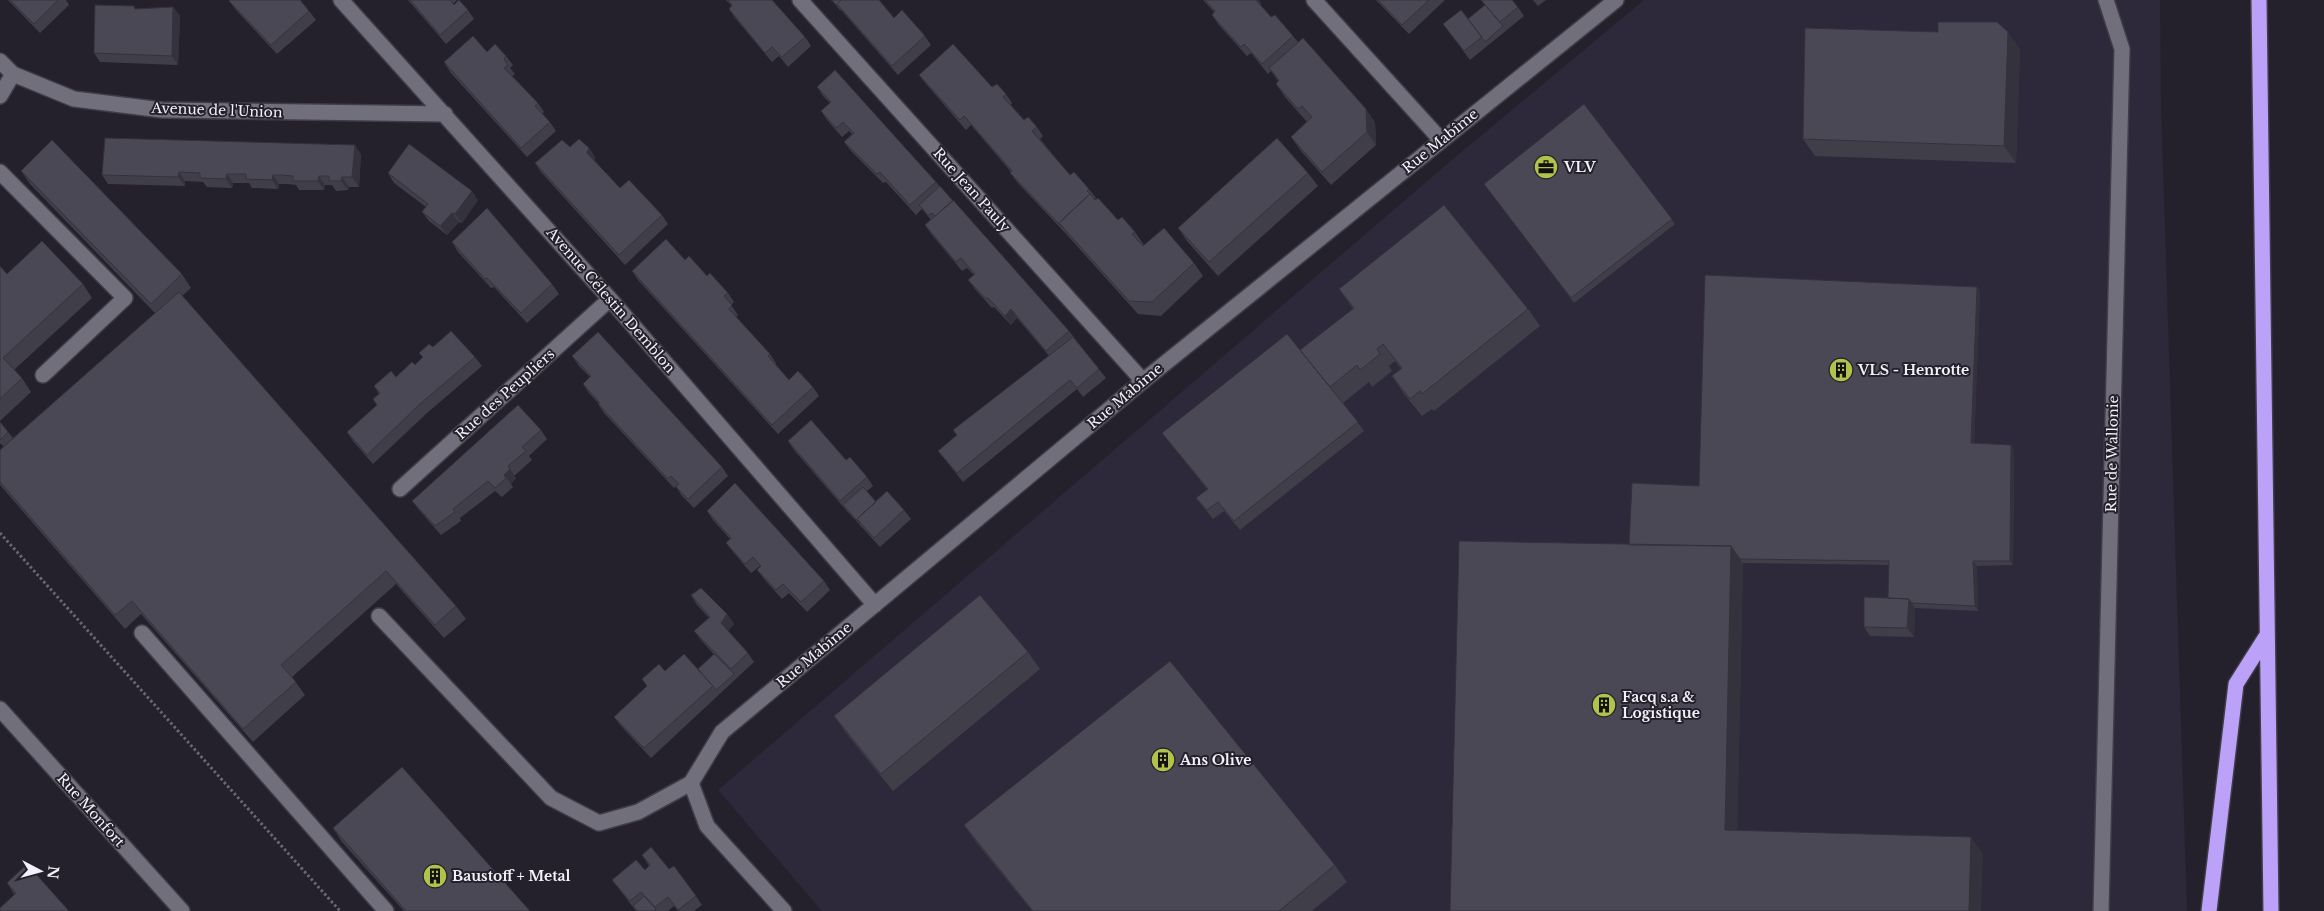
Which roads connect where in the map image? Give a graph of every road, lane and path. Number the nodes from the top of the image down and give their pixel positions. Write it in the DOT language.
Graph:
graph roads {
  1 [pos="341,0"];
  2 [pos="800,0"];
  3 [pos="1314,0"];
  4 [pos="1616,0"];
  5 [pos="2106,0"];
  6 [pos="2259,0"];
  7 [pos="0,61"];
  8 [pos="13,74"];
  9 [pos="0,96"];
  10 [pos="445,114"];
  11 [pos="1441,140"];
  12 [pos="0,172"];
  13 [pos="610,299"];
  14 [pos="43,375"];
  15 [pos="1143,381"];
  16 [pos="400,489"];
  17 [pos="0,533"];
  18 [pos="875,605"];
  19 [pos="379,616"];
  20 [pos="142,633"];
  21 [pos="2267,635"];
  22 [pos="0,709"];
  23 [pos="691,783"];
  24 [pos="182,911"];
  25 [pos="340,911"];
  26 [pos="386,911"];
  27 [pos="784,911"];
  28 [pos="2102,911"];
  29 [pos="2209,911"];
  30 [pos="2271,911"];
  1 -- 10 [label="street, Avenue Célestin Demblon"];
  2 -- 15 [label="street, Rue Jean Pauly"];
  3 -- 11 [label="street"];
  4 -- 11 [label="street, Rue Mabîme"];
  5 -- 28 [label="street, Rue de Wallonie"];
  6 -- 21 [label="highway"];
  7 -- 8 [label="street, Avenue de l'Union"];
  8 -- 9 [label="street"];
  8 -- 10 [label="street, Avenue de l'Union"];
  10 -- 13 [label="street, Avenue Célestin Demblon"];
  11 -- 15 [label="street, Rue Mabîme"];
  12 -- 14 [label="street"];
  13 -- 16 [label="street, Rue des Peupliers"];
  13 -- 18 [label="street, Avenue Célestin Demblon"];
  15 -- 18 [label="street, Rue Mabîme"];
  17 -- 25 [label="path"];
  18 -- 23 [label="street, Rue Mabîme"];
  19 -- 23 [label="street"];
  20 -- 26 [label="street"];
  21 -- 29 [label="highway"];
  21 -- 30 [label="highway"];
  22 -- 24 [label="street, Rue Monfort"];
  23 -- 27 [label="street"];
}
